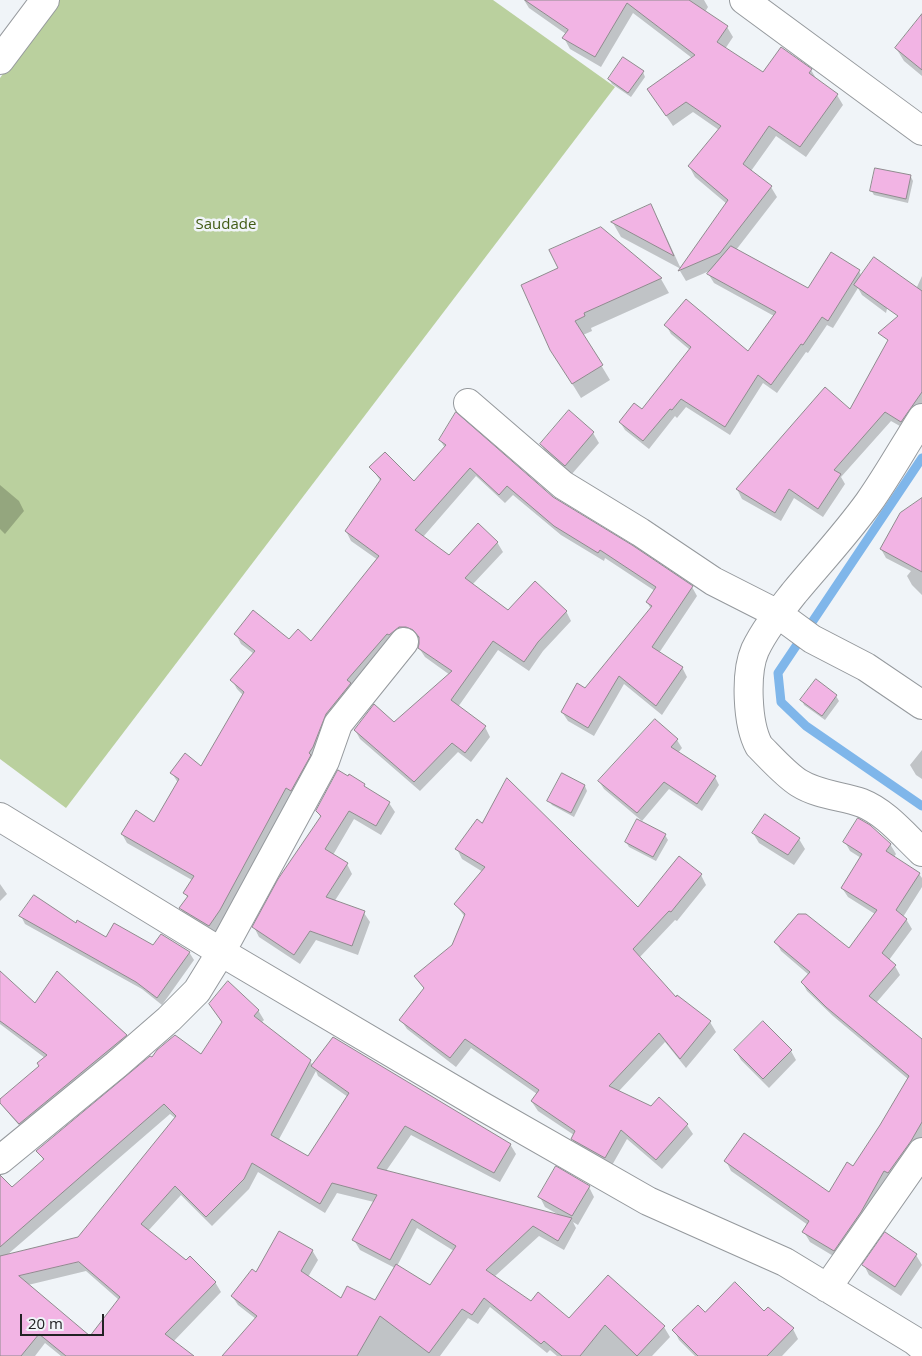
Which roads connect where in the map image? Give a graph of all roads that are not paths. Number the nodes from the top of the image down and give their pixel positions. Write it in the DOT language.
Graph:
graph roads {
  1 [pos="45,0"];
  2 [pos="744,0"];
  3 [pos="0,60"];
  4 [pos="922,131"];
  5 [pos="468,403"];
  6 [pos="922,418"];
  7 [pos="778,614"];
  8 [pos="404,642"];
  9 [pos="922,705"];
  10 [pos="0,818"];
  11 [pos="922,852"];
  12 [pos="221,952"];
  13 [pos="922,1152"];
  14 [pos="0,1160"];
  15 [pos="826,1288"];
  16 [pos="922,1348"];
  1 -- 3 [label="street"];
  2 -- 4 [label="street"];
  5 -- 7 [label="street"];
  6 -- 7 [label="street"];
  7 -- 9 [label="street"];
  7 -- 11 [label="street"];
  8 -- 12 [label="street"];
  10 -- 12 [label="street"];
  12 -- 14 [label="street"];
  12 -- 15 [label="street"];
  13 -- 15 [label="street"];
  15 -- 16 [label="street"];
}
